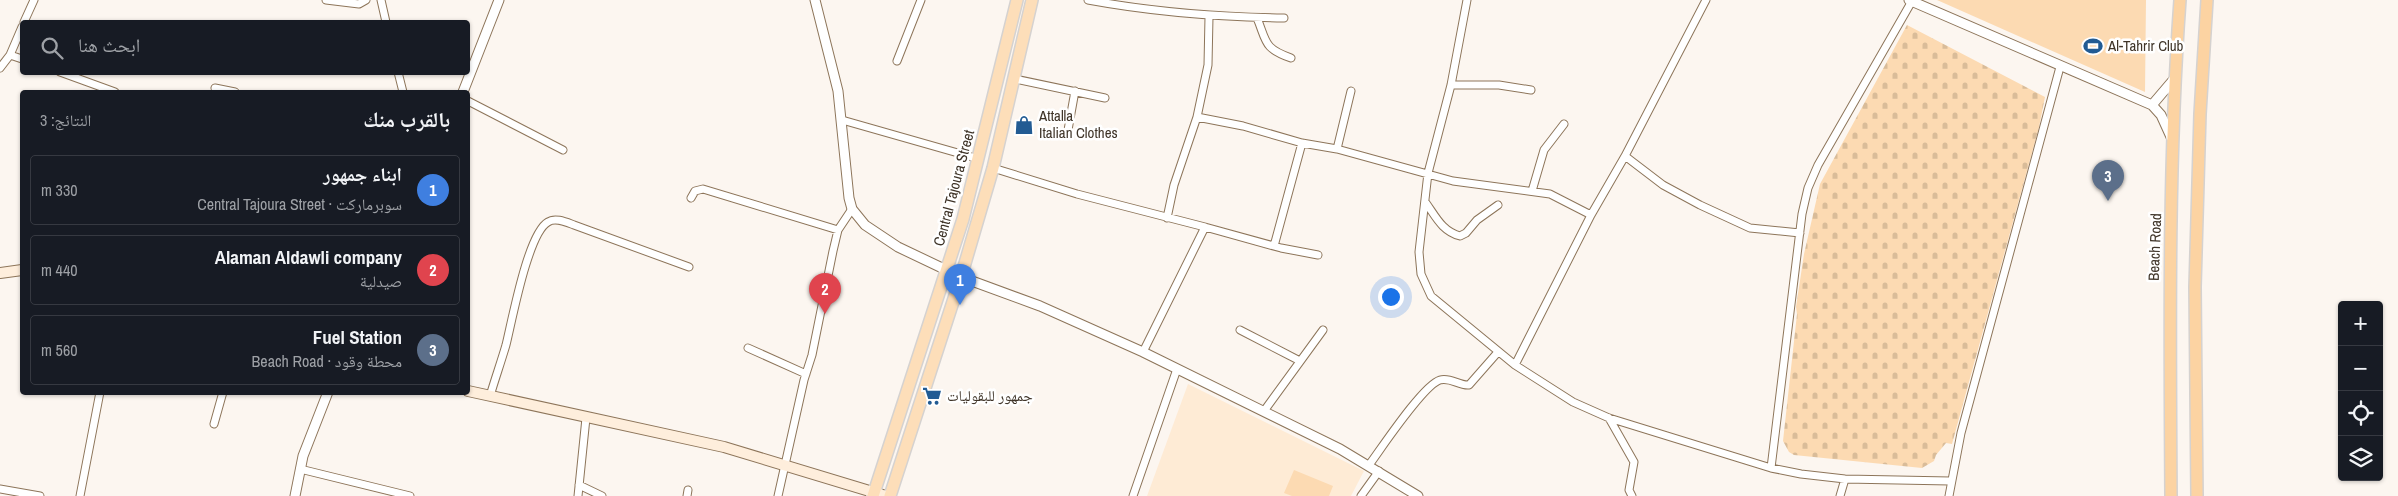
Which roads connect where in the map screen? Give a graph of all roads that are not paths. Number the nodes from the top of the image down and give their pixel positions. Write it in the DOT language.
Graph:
graph roads {
  1 [pos="34,0"];
  2 [pos="326,0"];
  3 [pos="366,0"];
  4 [pos="381,0"];
  5 [pos="499,0"];
  6 [pos="815,0"];
  7 [pos="921,0"];
  8 [pos="1017,0"];
  9 [pos="1032,0"];
  10 [pos="1088,0"];
  11 [pos="1466,0"];
  12 [pos="1706,0"];
  13 [pos="2180,0"];
  14 [pos="2206,0"];
  15 [pos="1911,1"];
  16 [pos="1209,17"];
  17 [pos="1257,18"];
  18 [pos="1284,18"];
  19 [pos="25,20"];
  20 [pos="386,20"];
  21 [pos="20,32"];
  22 [pos="10,55"];
  23 [pos="20,58"];
  24 [pos="1291,58"];
  25 [pos="897,61"];
  26 [pos="2060,66"];
  27 [pos="0,68"];
  28 [pos="470,74"];
  29 [pos="68,75"];
  30 [pos="399,75"];
  31 [pos="470,75"];
  32 [pos="2175,78"];
  33 [pos="1015,79"];
  34 [pos="1451,85"];
  35 [pos="215,88"];
  36 [pos="110,90"];
  37 [pos="225,90"];
  38 [pos="402,90"];
  39 [pos="464,90"];
  40 [pos="1531,90"];
  41 [pos="1075,91"];
  42 [pos="1351,91"];
  43 [pos="1105,98"];
  44 [pos="470,102"];
  45 [pos="2152,105"];
  46 [pos="1197,117"];
  47 [pos="842,120"];
  48 [pos="1564,124"];
  49 [pos="1068,130"];
  50 [pos="2173,142"];
  51 [pos="1302,143"];
  52 [pos="564,150"];
  53 [pos="1337,150"];
  54 [pos="1625,156"];
  55 [pos="979,160"];
  56 [pos="993,168"];
  57 [pos="1428,173"];
  58 [pos="1532,191"];
  59 [pos="691,198"];
  60 [pos="1426,203"];
  61 [pos="1498,205"];
  62 [pos="852,209"];
  63 [pos="1591,215"];
  64 [pos="1167,218"];
  65 [pos="1205,227"];
  66 [pos="838,230"];
  67 [pos="1800,233"];
  68 [pos="1274,246"];
  69 [pos="1318,255"];
  70 [pos="689,267"];
  71 [pos="20,270"];
  72 [pos="947,271"];
  73 [pos="0,273"];
  74 [pos="961,277"];
  75 [pos="1240,330"];
  76 [pos="1323,330"];
  77 [pos="748,348"];
  78 [pos="1143,352"];
  79 [pos="1498,352"];
  80 [pos="1300,361"];
  81 [pos="1515,365"];
  82 [pos="1177,369"];
  83 [pos="806,374"];
  84 [pos="470,391"];
  85 [pos="99,395"];
  86 [pos="222,395"];
  87 [pos="327,395"];
  88 [pos="490,396"];
  89 [pos="1264,411"];
  90 [pos="586,418"];
  91 [pos="1609,418"];
  92 [pos="214,424"];
  93 [pos="786,465"];
  94 [pos="1369,465"];
  95 [pos="1771,468"];
  96 [pos="300,469"];
  97 [pos="1378,472"];
  98 [pos="1845,479"];
  99 [pos="1950,481"];
  100 [pos="579,485"];
  101 [pos="0,489"];
  102 [pos="874,494"];
  103 [pos="40,496"];
  104 [pos="80,496"];
  105 [pos="295,496"];
  106 [pos="410,496"];
  107 [pos="578,496"];
  108 [pos="602,496"];
  109 [pos="778,496"];
  110 [pos="886,496"];
  111 [pos="890,496"];
  112 [pos="1133,496"];
  113 [pos="1361,496"];
  114 [pos="1418,496"];
  115 [pos="1632,496"];
  116 [pos="1840,496"];
  117 [pos="1949,496"];
  118 [pos="2171,496"];
  119 [pos="2197,496"];
  1 -- 19 [label="street"];
  2 -- 3 [label="street"];
  4 -- 20 [label="street"];
  5 -- 28 [label="street"];
  6 -- 47 [label="street"];
  7 -- 25 [label="street"];
  8 -- 55 [label="main road, Central Tajoura Street"];
  9 -- 33 [label="main road"];
  10 -- 16 [label="street"];
  11 -- 34 [label="street"];
  12 -- 54 [label="street"];
  13 -- 32 [label="highway, Beach Road"];
  14 -- 119 [label="highway"];
  15 -- 26 [label="street"];
  15 -- 67 [label="street"];
  16 -- 17 [label="street"];
  16 -- 46 [label="street"];
  17 -- 18 [label="street"];
  17 -- 24 [label="street"];
  21 -- 22 [label="street"];
  22 -- 23 [label="street"];
  22 -- 27 [label="street"];
  26 -- 45 [label="street"];
  26 -- 99 [label="street"];
  29 -- 36 [label="street"];
  30 -- 38 [label="street"];
  31 -- 39 [label="street"];
  32 -- 45 [label="street"];
  32 -- 50 [label="highway, Beach Road"];
  33 -- 41 [label="street"];
  33 -- 56 [label="main road"];
  34 -- 40 [label="street"];
  34 -- 57 [label="street"];
  35 -- 37 [label="street"];
  41 -- 43 [label="street"];
  41 -- 49 [label="street"];
  42 -- 53 [label="street"];
  44 -- 52 [label="street"];
  45 -- 50 [label="street"];
  46 -- 51 [label="street"];
  46 -- 64 [label="street"];
  47 -- 55 [label="street"];
  47 -- 62 [label="street"];
  48 -- 58 [label="street"];
  50 -- 118 [label="highway, Beach Road"];
  51 -- 53 [label="street"];
  51 -- 68 [label="street"];
  53 -- 57 [label="street"];
  54 -- 63 [label="street"];
  54 -- 67 [label="street"];
  55 -- 72 [label="main road, Central Tajoura Street"];
  56 -- 64 [label="street"];
  56 -- 74 [label="main road"];
  57 -- 58 [label="street"];
  57 -- 60 [label="street"];
  58 -- 63 [label="street"];
  59 -- 66 [label="street"];
  60 -- 61 [label="street"];
  60 -- 79 [label="street"];
  62 -- 66 [label="street"];
  62 -- 72 [label="street"];
  63 -- 81 [label="street"];
  64 -- 65 [label="street"];
  65 -- 68 [label="street"];
  65 -- 78 [label="street"];
  66 -- 83 [label="street"];
  67 -- 95 [label="street"];
  68 -- 69 [label="street"];
  70 -- 88 [label="street"];
  71 -- 73 [label="main road"];
  72 -- 74 [label="street"];
  72 -- 102 [label="main road, Central Tajoura Street"];
  74 -- 78 [label="street"];
  74 -- 111 [label="main road"];
  75 -- 80 [label="street"];
  76 -- 80 [label="street"];
  77 -- 83 [label="street"];
  78 -- 82 [label="street"];
  79 -- 81 [label="street"];
  79 -- 94 [label="street"];
  80 -- 89 [label="street"];
  81 -- 91 [label="street"];
  82 -- 89 [label="street"];
  82 -- 112 [label="street"];
  83 -- 93 [label="street"];
  84 -- 88 [label="main road"];
  85 -- 104 [label="street"];
  86 -- 92 [label="street"];
  87 -- 96 [label="street"];
  88 -- 90 [label="main road"];
  89 -- 94 [label="street"];
  90 -- 93 [label="main road"];
  90 -- 100 [label="street"];
  91 -- 95 [label="street"];
  91 -- 115 [label="street"];
  93 -- 102 [label="main road"];
  93 -- 109 [label="street"];
  94 -- 97 [label="street"];
  95 -- 98 [label="street"];
  96 -- 105 [label="street"];
  96 -- 106 [label="street"];
  97 -- 113 [label="street"];
  97 -- 114 [label="street"];
  98 -- 99 [label="street"];
  98 -- 116 [label="street"];
  99 -- 117 [label="street"];
  100 -- 107 [label="street"];
  100 -- 108 [label="street"];
  101 -- 103 [label="street"];
  102 -- 110 [label="main road"];
}
